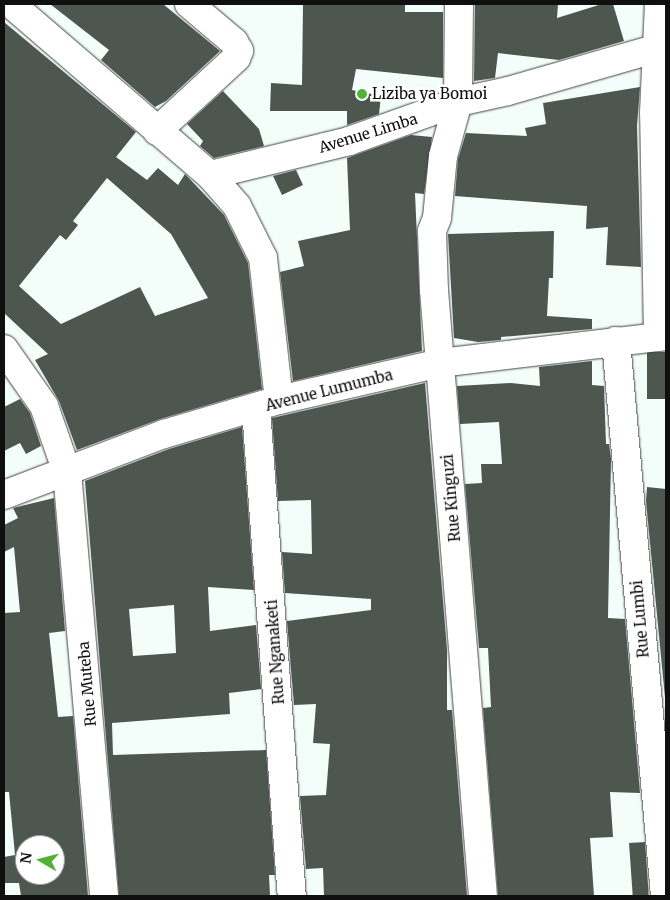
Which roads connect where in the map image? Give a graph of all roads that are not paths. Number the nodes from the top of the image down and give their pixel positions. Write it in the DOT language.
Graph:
graph roads {
  1 [pos="11,4"];
  2 [pos="189,4"];
  3 [pos="459,4"];
  4 [pos="659,4"];
  5 [pos="658,48"];
  6 [pos="458,102"];
  7 [pos="157,130"];
  8 [pos="210,176"];
  9 [pos="662,336"];
  10 [pos="616,341"];
  11 [pos="4,349"];
  12 [pos="440,364"];
  13 [pos="267,404"];
  14 [pos="68,472"];
  15 [pos="4,495"];
  16 [pos="104,896"];
  17 [pos="292,896"];
  18 [pos="483,896"];
  19 [pos="665,896"];
  1 -- 7 [label="street"];
  2 -- 7 [label="street"];
  3 -- 6 [label="street"];
  4 -- 5 [label="street"];
  5 -- 6 [label="street, Avenue Limba"];
  5 -- 9 [label="street"];
  6 -- 8 [label="street, Avenue Limba"];
  6 -- 12 [label="street, Rue Kinguzi"];
  7 -- 8 [label="street"];
  8 -- 13 [label="street"];
  9 -- 10 [label="street, Avenue Lumumba"];
  10 -- 12 [label="street, Avenue Lumumba"];
  10 -- 19 [label="street, Rue Lumbi"];
  11 -- 14 [label="street, Rue Muteba"];
  12 -- 13 [label="street, Avenue Lumumba"];
  12 -- 18 [label="street, Rue Kinguzi"];
  13 -- 14 [label="street, Avenue Lumumba"];
  13 -- 17 [label="street, Rue Nganaketi"];
  14 -- 15 [label="street, Avenue Lumumba"];
  14 -- 16 [label="street, Rue Muteba"];
}
